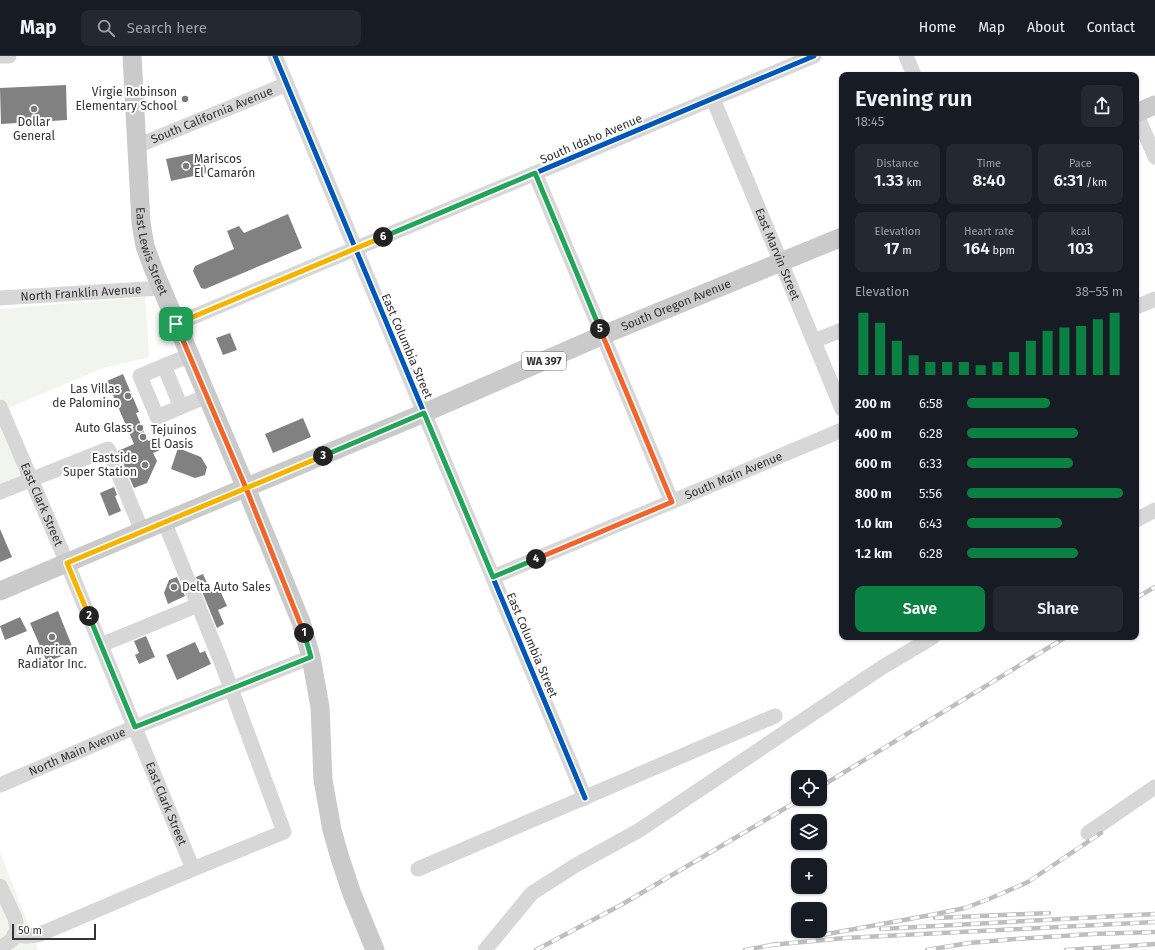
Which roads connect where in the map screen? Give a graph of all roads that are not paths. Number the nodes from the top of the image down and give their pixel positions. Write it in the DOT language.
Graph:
graph roads {
  1 [pos="0,56"];
  2 [pos="9,56"];
  3 [pos="132,56"];
  4 [pos="275,56"];
  5 [pos="814,56"];
  6 [pos="906,56"];
  7 [pos="913,72"];
  8 [pos="287,84"];
  9 [pos="713,99"];
  10 [pos="1155,105"];
  11 [pos="1139,112"];
  12 [pos="1139,120"];
  13 [pos="137,146"];
  14 [pos="1155,157"];
  15 [pos="535,173"];
  16 [pos="839,238"];
  17 [pos="355,248"];
  18 [pos="781,262"];
  19 [pos="161,288"];
  20 [pos="0,298"];
  21 [pos="1155,299"];
  22 [pos="1139,306"];
  23 [pos="176,324"];
  24 [pos="839,331"];
  25 [pos="603,336"];
  26 [pos="814,341"];
  27 [pos="190,355"];
  28 [pos="164,366"];
  29 [pos="207,396"];
  30 [pos="839,402"];
  31 [pos="0,407"];
  32 [pos="181,407"];
  33 [pos="424,413"];
  34 [pos="839,431"];
  35 [pos="32,480"];
  36 [pos="246,488"];
  37 [pos="0,492"];
  38 [pos="672,502"];
  39 [pos="1155,510"];
  40 [pos="1139,518"];
  41 [pos="164,521"];
  42 [pos="142,530"];
  43 [pos="67,563"];
  44 [pos="493,577"];
  45 [pos="0,591"];
  46 [pos="198,604"];
  47 [pos="928,640"];
  48 [pos="101,645"];
  49 [pos="311,657"];
  50 [pos="230,688"];
  51 [pos="775,716"];
  52 [pos="135,727"];
  53 [pos="0,784"];
  54 [pos="1155,787"];
  55 [pos="585,798"];
  56 [pos="1088,833"];
  57 [pos="193,869"];
  58 [pos="418,869"];
  59 [pos="0,886"];
  60 [pos="14,936"];
  61 [pos="0,948"];
  62 [pos="375,950"];
  63 [pos="485,950"];
  1 -- 2 [label="street"];
  3 -- 13 [label="main road, East Lewis Street"];
  4 -- 8 [label="street, East Columbia Street"];
  5 -- 9 [label="street, South Idaho Avenue"];
  6 -- 7 [label="street"];
  8 -- 13 [label="street, South California Avenue"];
  8 -- 17 [label="street, East Columbia Street"];
  9 -- 15 [label="street, South Idaho Avenue"];
  9 -- 18 [label="street, East Marvin Street"];
  10 -- 11 [label="main road"];
  12 -- 14 [label="street"];
  13 -- 19 [label="main road, East Lewis Street"];
  15 -- 17 [label="street, South Idaho Avenue"];
  15 -- 25 [label="street"];
  16 -- 18 [label="main road, South Oregon Avenue / WA 397"];
  17 -- 23 [label="street, South Idaho Avenue"];
  17 -- 33 [label="street, East Columbia Street"];
  18 -- 25 [label="main road, South Oregon Avenue / WA 397"];
  18 -- 26 [label="street, East Marvin Street"];
  19 -- 20 [label="street, North Franklin Avenue"];
  19 -- 23 [label="main road, East Lewis Street"];
  21 -- 22 [label="street"];
  23 -- 27 [label="main road, East Lewis Street"];
  24 -- 26 [label="street"];
  25 -- 33 [label="main road, South Oregon Avenue / WA 397"];
  25 -- 38 [label="street"];
  26 -- 30 [label="street, East Marvin Street"];
  27 -- 28 [label="street"];
  27 -- 29 [label="main road, East Lewis Street"];
  28 -- 32 [label="street"];
  28 -- 32 [label="street"];
  29 -- 32 [label="street"];
  29 -- 36 [label="main road, East Lewis Street"];
  31 -- 35 [label="street, East Clark Street"];
  33 -- 36 [label="main road, South Oregon Avenue / WA 397"];
  33 -- 44 [label="street, East Columbia Street"];
  34 -- 38 [label="street, South Main Avenue"];
  35 -- 37 [label="street"];
  35 -- 42 [label="street"];
  35 -- 43 [label="street, East Clark Street"];
  36 -- 41 [label="main road, WA 397"];
  36 -- 49 [label="main road, East Lewis Street"];
  38 -- 44 [label="street, South Main Avenue"];
  39 -- 40 [label="street"];
  41 -- 42 [label="main road, WA 397"];
  41 -- 46 [label="street"];
  42 -- 43 [label="main road, WA 397"];
  43 -- 45 [label="main road, WA 397"];
  43 -- 48 [label="street, East Clark Street"];
  44 -- 55 [label="street, East Columbia Street"];
  46 -- 48 [label="street"];
  46 -- 50 [label="street"];
  47 -- 63 [label="street"];
  48 -- 52 [label="street, East Clark Street"];
  49 -- 50 [label="street, North Main Avenue"];
  49 -- 62 [label="main road, East Lewis Street"];
  50 -- 52 [label="street, North Main Avenue"];
  50 -- 57 [label="street"];
  51 -- 55 [label="street"];
  52 -- 53 [label="street, North Main Avenue"];
  52 -- 57 [label="street, East Clark Street"];
  54 -- 56 [label="street"];
  55 -- 58 [label="street"];
  57 -- 60 [label="street"];
  59 -- 60 [label="street"];
  60 -- 61 [label="street"];
}
